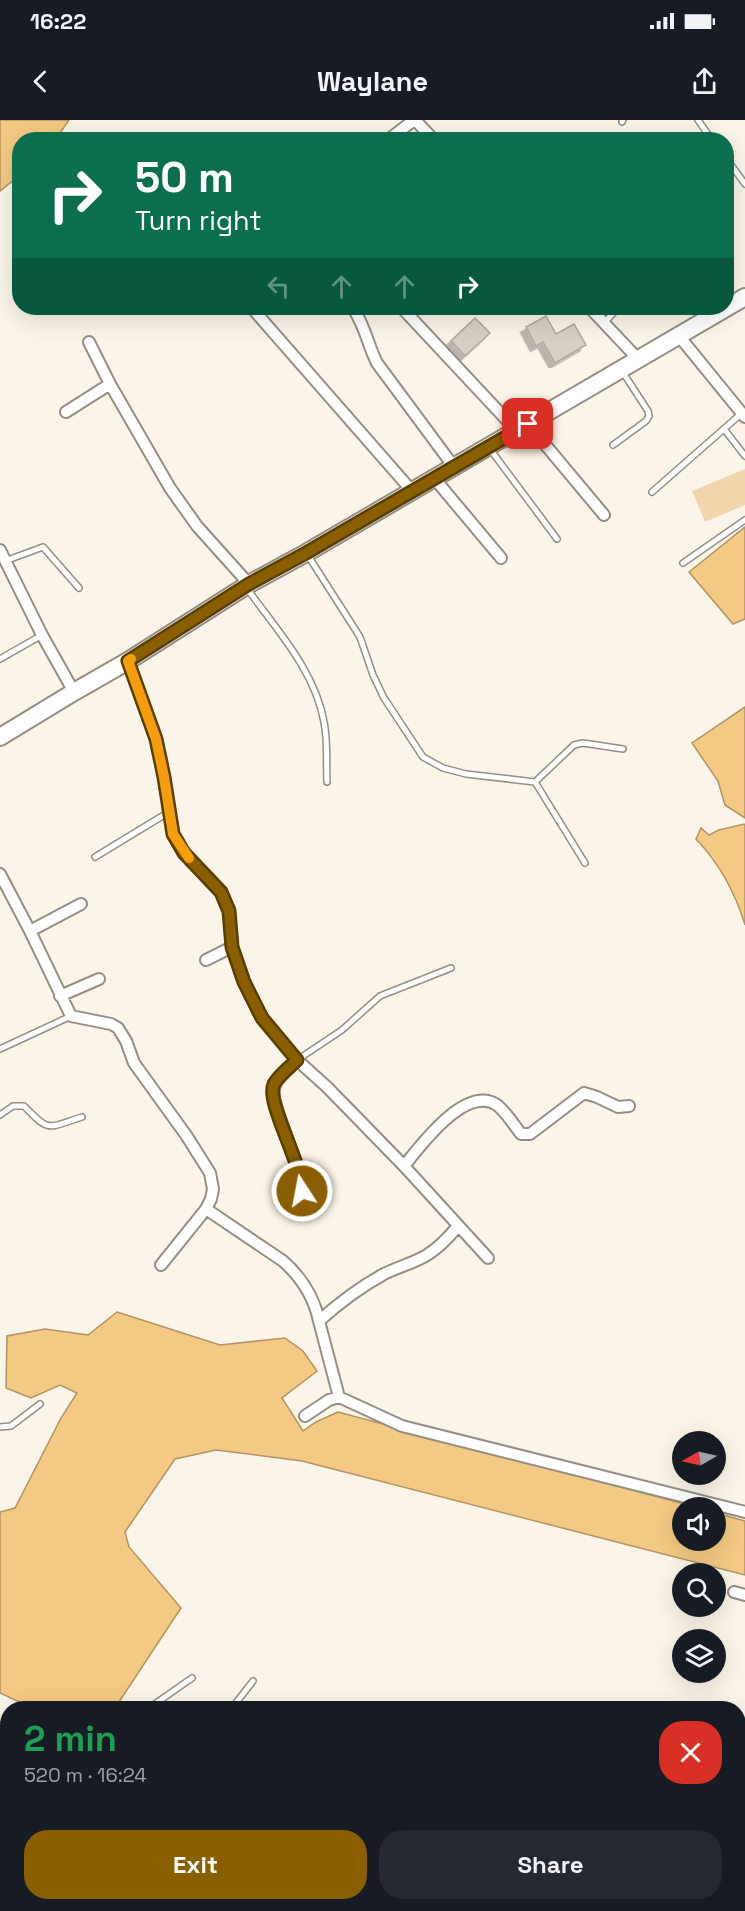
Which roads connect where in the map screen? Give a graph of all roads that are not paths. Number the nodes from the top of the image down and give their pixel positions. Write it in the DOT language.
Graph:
graph roads {
  1 [pos="415,120"];
  2 [pos="399,132"];
  3 [pos="426,132"];
  4 [pos="734,169"];
  5 [pos="745,184"];
  6 [pos="258,315"];
  7 [pos="358,315"];
  8 [pos="409,315"];
  9 [pos="597,315"];
  10 [pos="611,315"];
  11 [pos="715,315"];
  12 [pos="604,323"];
  13 [pos="679,336"];
  14 [pos="89,342"];
  15 [pos="638,358"];
  16 [pos="621,369"];
  17 [pos="110,384"];
  18 [pos="66,412"];
  19 [pos="744,415"];
  20 [pos="522,427"];
  21 [pos="724,429"];
  22 [pos="613,445"];
  23 [pos="488,447"];
  24 [pos="745,456"];
  25 [pos="454,467"];
  26 [pos="434,478"];
  27 [pos="412,491"];
  28 [pos="652,492"];
  29 [pos="604,515"];
  30 [pos="745,520"];
  31 [pos="557,539"];
  32 [pos="1,553"];
  33 [pos="306,553"];
  34 [pos="501,558"];
  35 [pos="683,563"];
  36 [pos="247,585"];
  37 [pos="79,588"];
  38 [pos="42,635"];
  39 [pos="0,659"];
  40 [pos="128,661"];
  41 [pos="74,692"];
  42 [pos="0,737"];
  43 [pos="623,749"];
  44 [pos="327,782"];
  45 [pos="535,782"];
  46 [pos="169,812"];
  47 [pos="95,857"];
  48 [pos="585,863"];
  49 [pos="0,874"];
  50 [pos="81,904"];
  51 [pos="30,931"];
  52 [pos="232,947"];
  53 [pos="207,960"];
  54 [pos="451,968"];
  55 [pos="99,979"];
  56 [pos="60,996"];
  57 [pos="71,1016"];
  58 [pos="0,1049"];
  59 [pos="297,1060"];
  60 [pos="629,1106"];
  61 [pos="0,1115"];
  62 [pos="82,1117"];
  63 [pos="404,1166"];
  64 [pos="286,1202"];
  65 [pos="206,1209"];
  66 [pos="458,1226"];
  67 [pos="488,1258"];
  68 [pos="161,1265"];
  69 [pos="319,1320"];
  70 [pos="339,1397"];
  71 [pos="40,1404"];
  72 [pos="305,1416"];
  73 [pos="0,1427"];
  74 [pos="745,1512"];
  75 [pos="734,1592"];
  76 [pos="745,1595"];
  77 [pos="192,1678"];
  78 [pos="253,1681"];
  79 [pos="159,1701"];
  80 [pos="237,1701"];
  1 -- 2 [label="street"];
  1 -- 3 [label="street"];
  4 -- 5 [label="lane"];
  6 -- 27 [label="street"];
  7 -- 25 [label="street"];
  8 -- 20 [label="street"];
  9 -- 12 [label="street"];
  10 -- 12 [label="lane"];
  11 -- 13 [label="main road"];
  12 -- 15 [label="street"];
  13 -- 15 [label="main road"];
  13 -- 19 [label="street"];
  14 -- 17 [label="street"];
  15 -- 16 [label="main road"];
  16 -- 20 [label="main road"];
  16 -- 22 [label="lane"];
  17 -- 18 [label="street"];
  17 -- 36 [label="street"];
  19 -- 21 [label="lane"];
  20 -- 23 [label="main road"];
  20 -- 29 [label="street"];
  21 -- 24 [label="lane"];
  21 -- 28 [label="lane"];
  23 -- 25 [label="main road"];
  23 -- 31 [label="lane"];
  25 -- 26 [label="main road"];
  26 -- 27 [label="main road"];
  26 -- 34 [label="street"];
  27 -- 33 [label="main road"];
  30 -- 35 [label="lane"];
  32 -- 37 [label="lane"];
  32 -- 38 [label="street"];
  33 -- 36 [label="main road"];
  33 -- 45 [label="lane"];
  36 -- 40 [label="main road"];
  36 -- 44 [label="lane"];
  38 -- 39 [label="lane"];
  38 -- 41 [label="street"];
  40 -- 41 [label="main road"];
  40 -- 46 [label="street"];
  41 -- 42 [label="main road"];
  43 -- 45 [label="lane"];
  45 -- 48 [label="lane"];
  46 -- 47 [label="lane"];
  46 -- 52 [label="street"];
  49 -- 51 [label="street"];
  50 -- 51 [label="street"];
  51 -- 56 [label="street"];
  52 -- 53 [label="street"];
  52 -- 59 [label="street"];
  54 -- 59 [label="lane"];
  55 -- 56 [label="street"];
  56 -- 57 [label="street"];
  57 -- 58 [label="lane"];
  57 -- 65 [label="street"];
  59 -- 63 [label="street"];
  59 -- 64 [label="street"];
  60 -- 63 [label="street"];
  61 -- 62 [label="lane"];
  63 -- 66 [label="street"];
  65 -- 68 [label="street"];
  65 -- 69 [label="street"];
  66 -- 67 [label="street"];
  66 -- 69 [label="street"];
  69 -- 70 [label="street"];
  70 -- 72 [label="street"];
  70 -- 74 [label="street"];
  71 -- 73 [label="lane"];
  75 -- 76 [label="street"];
  77 -- 79 [label="lane"];
  78 -- 80 [label="lane"];
}
